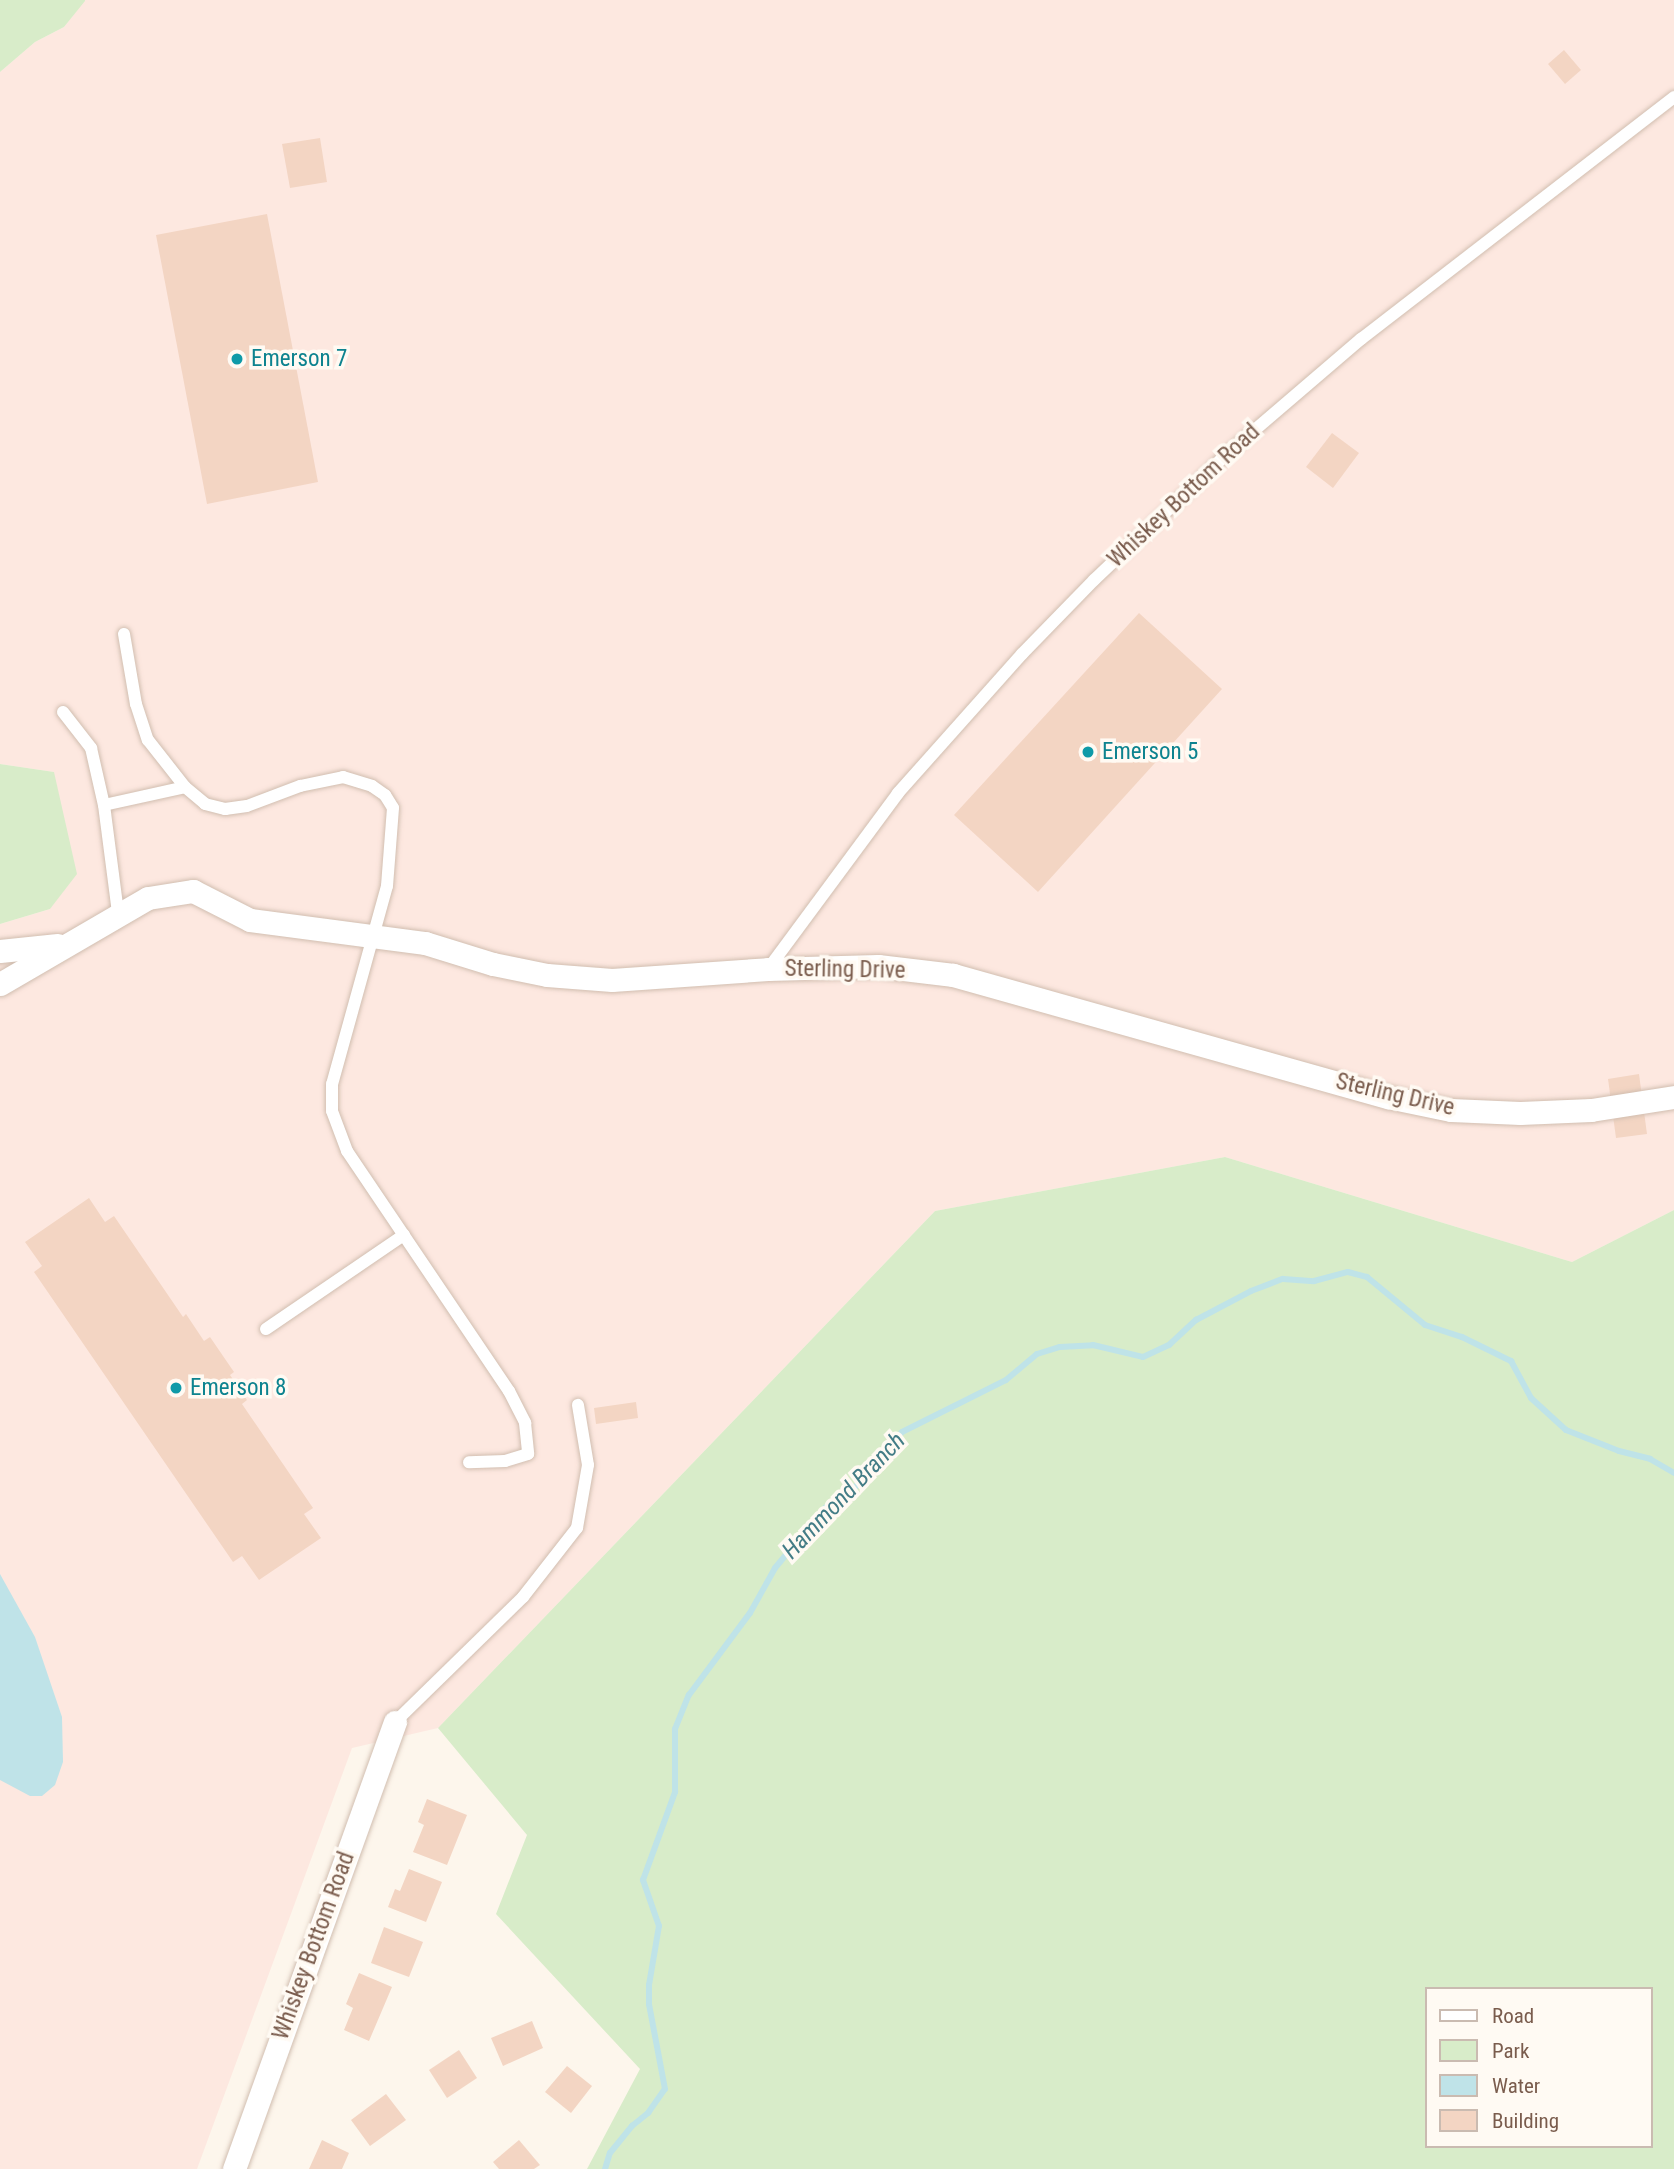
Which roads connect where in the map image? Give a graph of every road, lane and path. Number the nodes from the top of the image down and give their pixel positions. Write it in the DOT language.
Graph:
graph roads {
  1 [pos="1674,97"];
  2 [pos="124,634"];
  3 [pos="62,712"];
  4 [pos="184,787"];
  5 [pos="104,805"];
  6 [pos="118,913"];
  7 [pos="372,934"];
  8 [pos="65,945"];
  9 [pos="0,951"];
  10 [pos="768,969"];
  11 [pos="0,984"];
  12 [pos="1674,1097"];
  13 [pos="404,1235"];
  14 [pos="266,1329"];
  15 [pos="578,1405"];
  16 [pos="469,1462"];
  17 [pos="395,1722"];
  18 [pos="234,2169"];
  1 -- 10 [label="lane, Whiskey Bottom Road"];
  2 -- 4 [label="lane"];
  3 -- 5 [label="lane"];
  4 -- 5 [label="lane"];
  4 -- 7 [label="lane"];
  5 -- 6 [label="lane"];
  6 -- 7 [label="street, Sterling Drive"];
  6 -- 8 [label="street, Sterling Drive"];
  7 -- 10 [label="street, Sterling Drive"];
  7 -- 13 [label="lane"];
  8 -- 9 [label="street, Sterling Drive"];
  8 -- 11 [label="street, Sterling Drive"];
  10 -- 12 [label="street, Sterling Drive"];
  13 -- 14 [label="lane"];
  13 -- 16 [label="lane"];
  15 -- 17 [label="lane"];
  17 -- 18 [label="street, Whiskey Bottom Road"];
}
